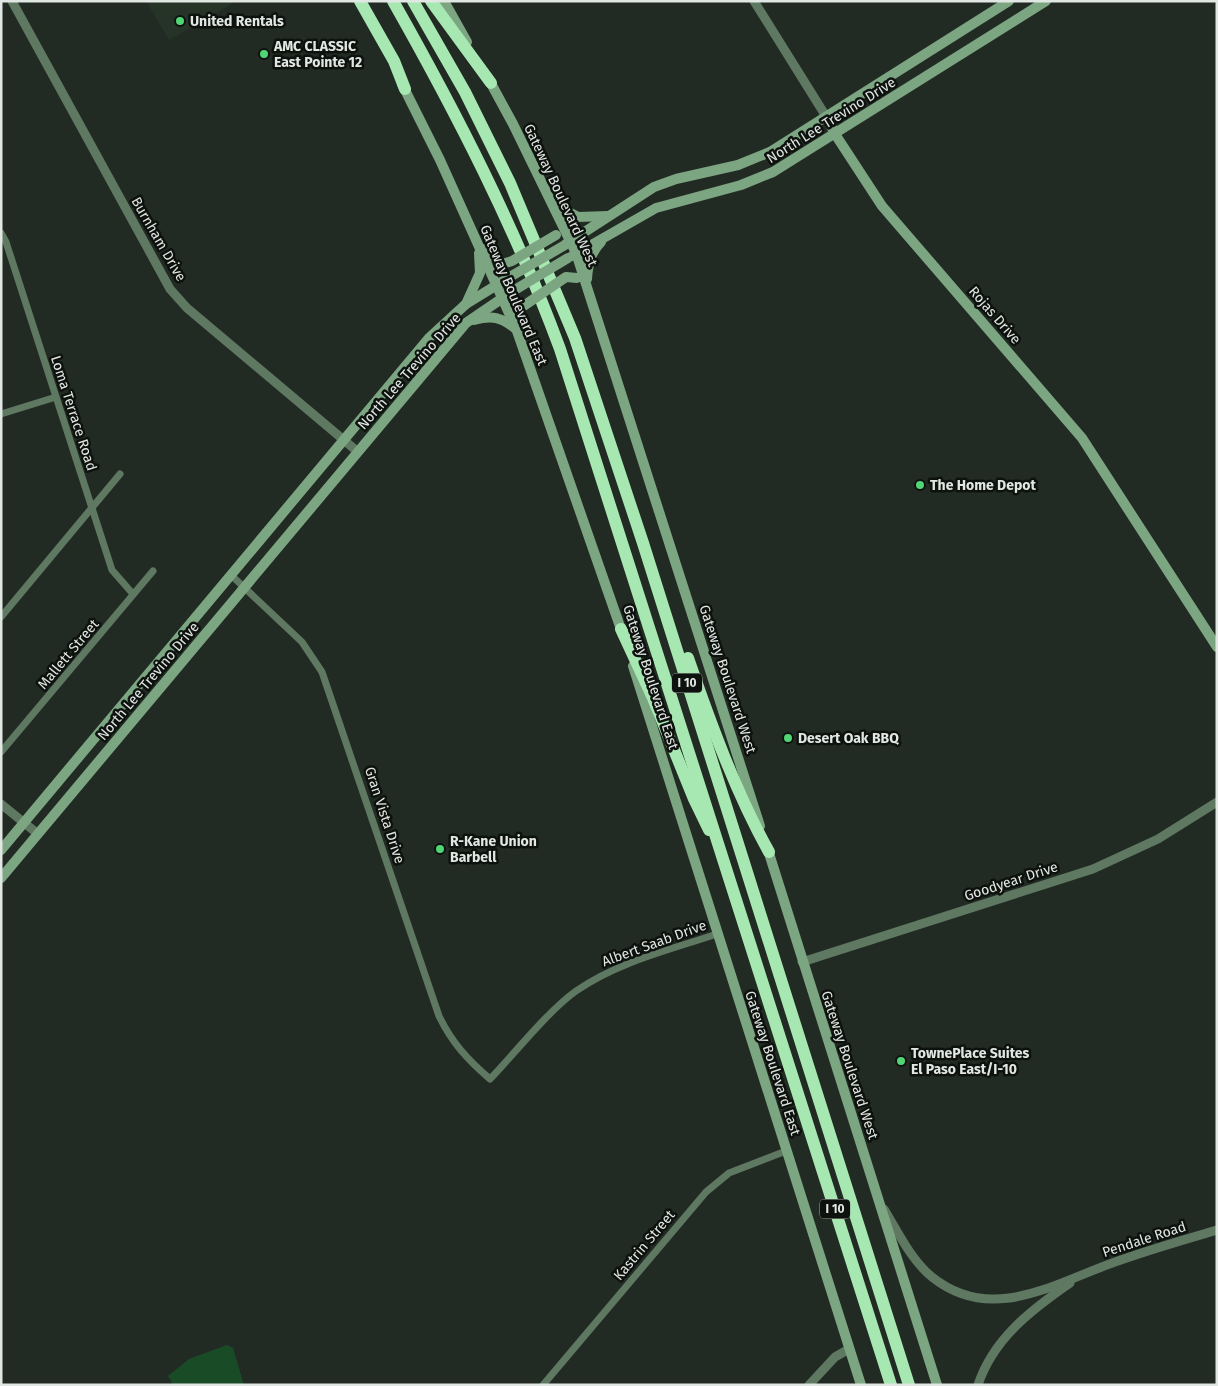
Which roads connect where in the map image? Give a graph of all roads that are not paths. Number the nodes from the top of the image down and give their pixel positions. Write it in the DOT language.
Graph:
graph roads {
  1 [pos="12,1"];
  2 [pos="355,1"];
  3 [pos="360,1"];
  4 [pos="393,1"];
  5 [pos="414,1"];
  6 [pos="431,1"];
  7 [pos="444,1"];
  8 [pos="754,1"];
  9 [pos="1009,1"];
  10 [pos="1046,1"];
  11 [pos="490,83"];
  12 [pos="405,89"];
  13 [pos="827,118"];
  14 [pos="835,134"];
  15 [pos="553,204"];
  16 [pos="609,216"];
  17 [pos="560,218"];
  18 [pos="615,230"];
  19 [pos="1,232"];
  20 [pos="568,243"];
  21 [pos="479,247"];
  22 [pos="572,256"];
  23 [pos="496,285"];
  24 [pos="587,285"];
  25 [pos="503,298"];
  26 [pos="466,304"];
  27 [pos="466,323"];
  28 [pos="517,330"];
  29 [pos="56,397"];
  30 [pos="1,414"];
  31 [pos="344,440"];
  32 [pos="358,452"];
  33 [pos="120,474"];
  34 [pos="91,508"];
  35 [pos="643,543"];
  36 [pos="153,571"];
  37 [pos="231,575"];
  38 [pos="244,589"];
  39 [pos="133,594"];
  40 [pos="1,616"];
  41 [pos="621,629"];
  42 [pos="1217,646"];
  43 [pos="1,752"];
  44 [pos="1217,802"];
  45 [pos="1,804"];
  46 [pos="25,823"];
  47 [pos="38,834"];
  48 [pos="1,850"];
  49 [pos="769,852"];
  50 [pos="723,854"];
  51 [pos="1,878"];
  52 [pos="718,934"];
  53 [pos="802,962"];
  54 [pos="490,1079"];
  55 [pos="786,1151"];
  56 [pos="878,1200"];
  57 [pos="1217,1230"];
  58 [pos="1080,1276"];
  59 [pos="849,1349"];
  60 [pos="543,1385"];
  61 [pos="809,1385"];
  62 [pos="861,1385"];
  63 [pos="891,1385"];
  64 [pos="909,1385"];
  65 [pos="937,1385"];
  66 [pos="978,1385"];
  1 -- 31 [label="street, Burnham Drive"];
  2 -- 12 [label="main road, Gateway Boulevard East"];
  3 -- 12 [label="highway"];
  4 -- 50 [label="highway, I 10"];
  5 -- 35 [label="highway, I 10"];
  6 -- 11 [label="highway"];
  7 -- 11 [label="main road, Gateway Boulevard West"];
  8 -- 13 [label="street, Rojas Drive"];
  9 -- 13 [label="main road, North Lee Trevino Drive"];
  10 -- 14 [label="main road, North Lee Trevino Drive"];
  11 -- 15 [label="main road, Gateway Boulevard West"];
  12 -- 21 [label="main road, Gateway Boulevard East"];
  13 -- 14 [label="main road, Rojas Drive"];
  13 -- 16 [label="main road, North Lee Trevino Drive"];
  14 -- 18 [label="main road, North Lee Trevino Drive"];
  14 -- 42 [label="main road, Rojas Drive"];
  15 -- 16 [label="main road"];
  15 -- 17 [label="main road, Gateway Boulevard West"];
  16 -- 20 [label="main road, North Lee Trevino Drive"];
  17 -- 20 [label="main road, Gateway Boulevard West"];
  17 -- 21 [label="main road, bridge"];
  18 -- 22 [label="main road, North Lee Trevino Drive"];
  18 -- 24 [label="main road"];
  19 -- 29 [label="street, Loma Terrace Road"];
  20 -- 22 [label="main road, Gateway Boulevard West"];
  20 -- 23 [label="main road, North Lee Trevino Drive, bridge"];
  21 -- 23 [label="main road, Gateway Boulevard East"];
  21 -- 26 [label="main road"];
  22 -- 24 [label="main road, Gateway Boulevard West"];
  22 -- 25 [label="main road, North Lee Trevino Drive, bridge"];
  23 -- 25 [label="main road, Gateway Boulevard East"];
  23 -- 26 [label="main road, North Lee Trevino Drive"];
  24 -- 28 [label="main road, bridge"];
  24 -- 49 [label="main road, Gateway Boulevard West"];
  25 -- 27 [label="main road, North Lee Trevino Drive"];
  25 -- 28 [label="main road, Gateway Boulevard East"];
  26 -- 31 [label="main road, North Lee Trevino Drive"];
  27 -- 28 [label="main road"];
  27 -- 32 [label="main road, North Lee Trevino Drive"];
  28 -- 41 [label="main road, Gateway Boulevard East"];
  29 -- 30 [label="street"];
  29 -- 34 [label="street, Loma Terrace Road"];
  31 -- 32 [label="street, Burnham Drive"];
  31 -- 37 [label="main road, North Lee Trevino Drive"];
  32 -- 38 [label="main road, North Lee Trevino Drive"];
  33 -- 34 [label="street"];
  34 -- 39 [label="street, Loma Terrace Road"];
  34 -- 40 [label="street"];
  35 -- 49 [label="highway"];
  35 -- 64 [label="highway, I 10"];
  36 -- 39 [label="street, Mallett Street"];
  37 -- 38 [label="street, Gran Vista Drive"];
  37 -- 46 [label="main road, North Lee Trevino Drive"];
  38 -- 47 [label="main road, North Lee Trevino Drive"];
  38 -- 54 [label="street, Gran Vista Drive"];
  39 -- 43 [label="street, Mallett Street"];
  41 -- 50 [label="highway"];
  41 -- 52 [label="main road, Gateway Boulevard East"];
  44 -- 53 [label="street, Goodyear Drive"];
  45 -- 46 [label="street"];
  46 -- 47 [label="street"];
  46 -- 48 [label="main road, North Lee Trevino Drive"];
  47 -- 51 [label="main road, North Lee Trevino Drive"];
  49 -- 53 [label="main road, Gateway Boulevard West"];
  50 -- 63 [label="highway, I 10"];
  52 -- 54 [label="street, Albert Saab Drive"];
  52 -- 55 [label="main road, Gateway Boulevard East"];
  53 -- 56 [label="main road, Gateway Boulevard West"];
  55 -- 59 [label="main road, Gateway Boulevard East"];
  55 -- 60 [label="street, Kastrin Street"];
  56 -- 58 [label="street, Pendale Road"];
  56 -- 65 [label="main road, Gateway Boulevard West"];
  57 -- 58 [label="street, Pendale Road"];
  58 -- 66 [label="street, Pendale Road"];
  59 -- 61 [label="street"];
  59 -- 62 [label="main road, Gateway Boulevard East"];
}
